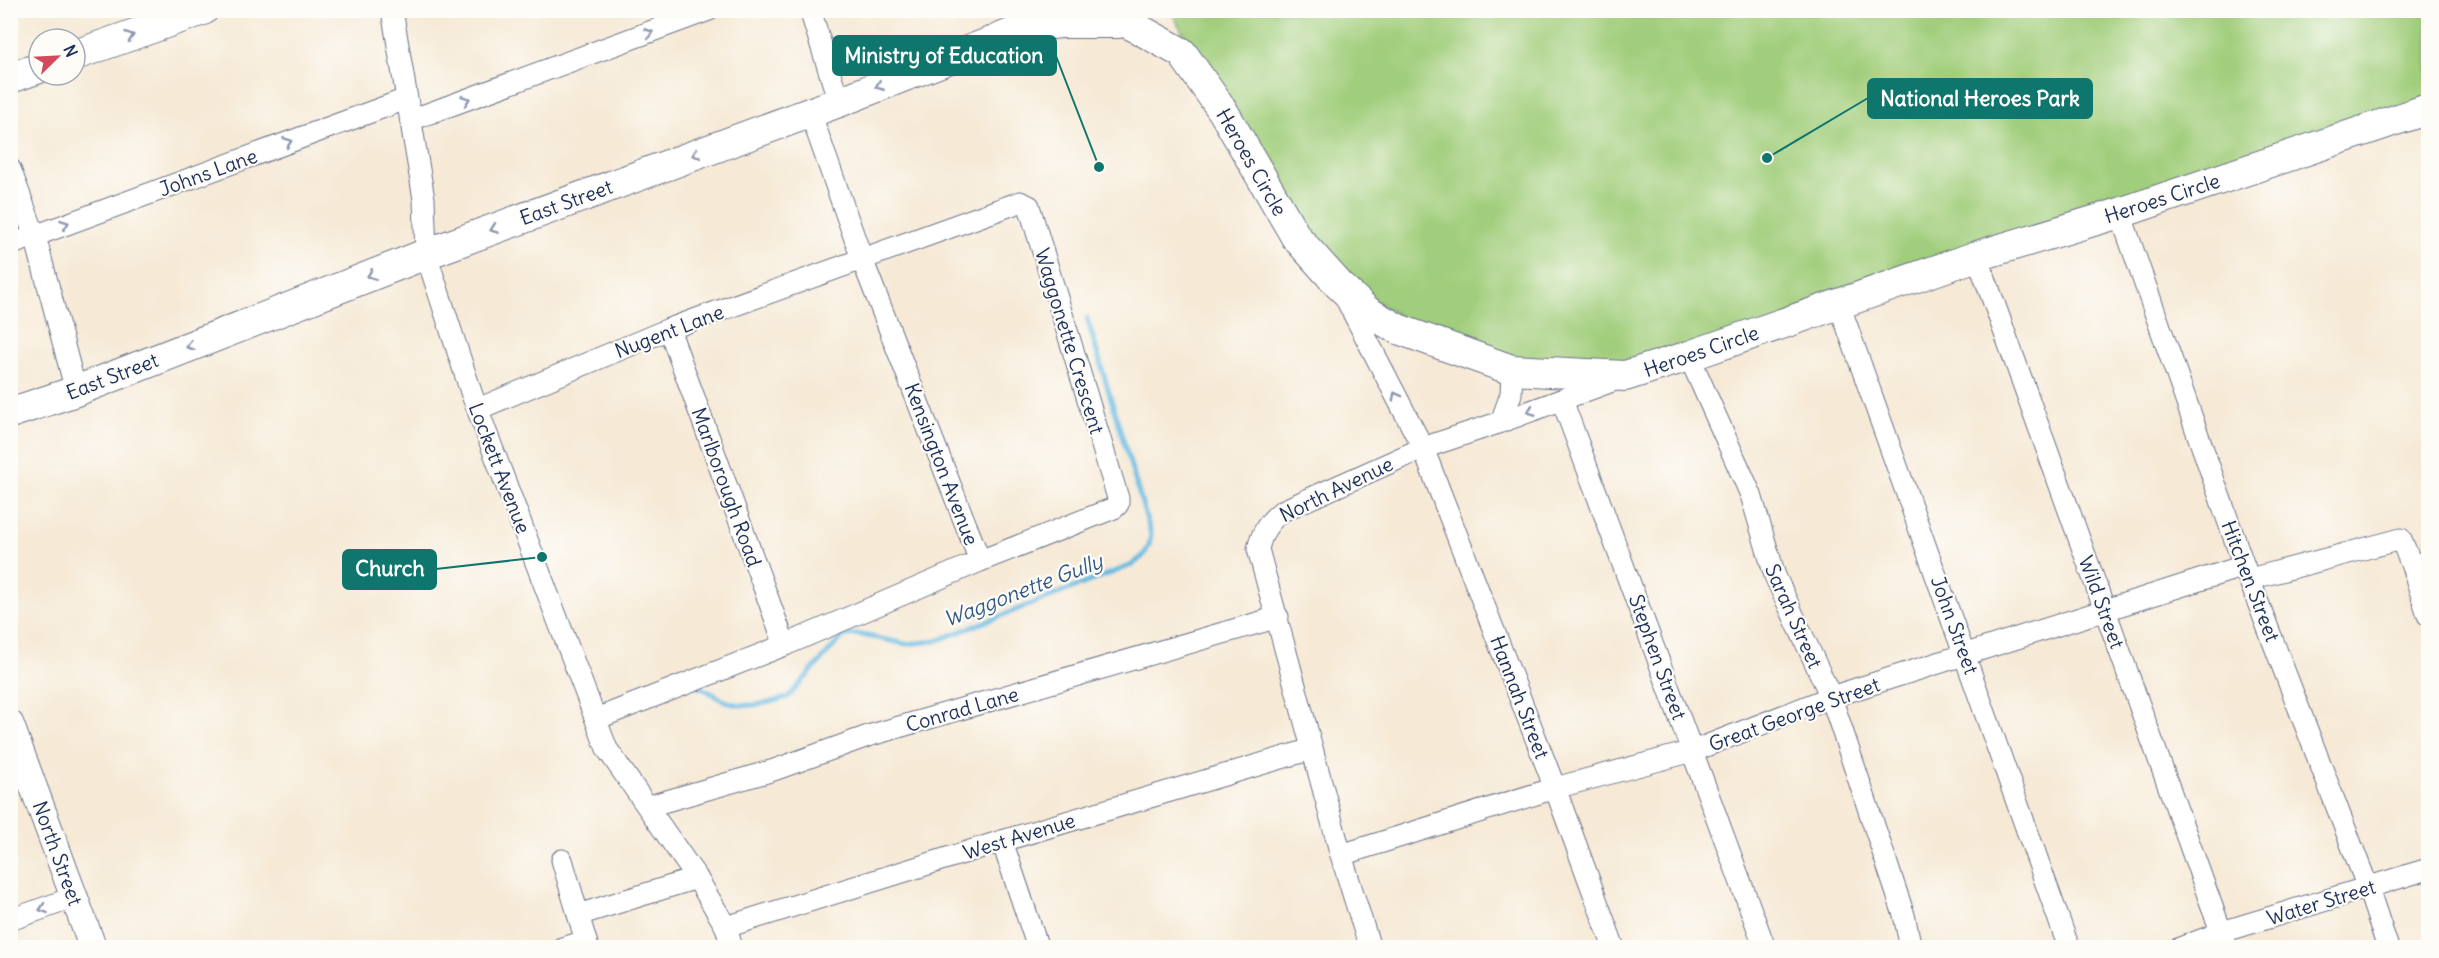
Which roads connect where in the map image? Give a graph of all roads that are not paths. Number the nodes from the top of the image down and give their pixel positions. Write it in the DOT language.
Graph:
graph roads {
  1 [pos="203,10"];
  2 [pos="392,10"];
  3 [pos="709,10"];
  4 [pos="810,10"];
  5 [pos="1028,18"];
  6 [pos="1114,18"];
  7 [pos="87,51"];
  8 [pos="27,72"];
  9 [pos="10,78"];
  10 [pos="406,99"];
  11 [pos="839,102"];
  12 [pos="2428,109"];
  13 [pos="810,112"];
  14 [pos="411,120"];
  15 [pos="10,169"];
  16 [pos="2120,213"];
  17 [pos="34,236"];
  18 [pos="10,245"];
  19 [pos="426,254"];
  20 [pos="1977,256"];
  21 [pos="862,259"];
  22 [pos="1339,285"];
  23 [pos="1839,304"];
  24 [pos="669,329"];
  25 [pos="1398,329"];
  26 [pos="1689,357"];
  27 [pos="1378,360"];
  28 [pos="1512,370"];
  29 [pos="1625,376"];
  30 [pos="76,391"];
  31 [pos="1562,400"];
  32 [pos="478,409"];
  33 [pos="10,413"];
  34 [pos="1501,422"];
  35 [pos="1424,448"];
  36 [pos="980,561"];
  37 [pos="2420,564"];
  38 [pos="2247,573"];
  39 [pos="2105,611"];
  40 [pos="2428,615"];
  41 [pos="1278,617"];
  42 [pos="785,645"];
  43 [pos="1966,655"];
  44 [pos="1831,697"];
  45 [pos="596,719"];
  46 [pos="13,739"];
  47 [pos="1312,749"];
  48 [pos="1693,751"];
  49 [pos="1556,788"];
  50 [pos="649,806"];
  51 [pos="1002,841"];
  52 [pos="1341,855"];
  53 [pos="562,860"];
  54 [pos="2428,869"];
  55 [pos="697,878"];
  56 [pos="2368,888"];
  57 [pos="75,897"];
  58 [pos="578,915"];
  59 [pos="10,920"];
  60 [pos="726,927"];
  61 [pos="2224,940"];
  62 [pos="587,944"];
  63 [pos="93,948"];
  64 [pos="562,948"];
  65 [pos="732,948"];
  66 [pos="1038,948"];
  67 [pos="1370,948"];
  68 [pos="1614,948"];
  69 [pos="1765,948"];
  70 [pos="1911,948"];
  71 [pos="2069,948"];
  72 [pos="2180,948"];
  73 [pos="2388,948"];
  7 -- 1 [label="main road, one-way"];
  2 -- 10 [label="street, Lockett Avenue"];
  14 -- 3 [label="street, one-way"];
  4 -- 11 [label="street"];
  5 -- 6 [label="main road, East Street"];
  5 -- 11 [label="main road, East Street, one-way"];
  6 -- 22 [label="main road, Heroes Circle"];
  8 -- 9 [label="main road"];
  10 -- 14 [label="street, Lockett Avenue"];
  17 -- 10 [label="street, Johns Lane, one-way"];
  11 -- 13 [label="main road, East Street"];
  12 -- 16 [label="main road, Heroes Circle"];
  13 -- 19 [label="main road, East Street, one-way"];
  13 -- 21 [label="street, Kensington Avenue"];
  14 -- 19 [label="street, Lockett Avenue"];
  15 -- 17 [label="street"];
  16 -- 20 [label="main road, Heroes Circle"];
  16 -- 38 [label="street, Hitchen Street"];
  17 -- 18 [label="street, Johns Lane"];
  17 -- 30 [label="street"];
  19 -- 30 [label="main road, East Street, one-way"];
  19 -- 32 [label="street, Lockett Avenue"];
  20 -- 23 [label="main road, Heroes Circle"];
  20 -- 39 [label="street, Wild Street"];
  21 -- 24 [label="street, Nugent Lane"];
  21 -- 36 [label="street, Kensington Avenue"];
  21 -- 36 [label="street, Waggonette Crescent"];
  22 -- 25 [label="main road, Heroes Circle"];
  22 -- 27 [label="street, Hannah Street"];
  23 -- 26 [label="main road, Heroes Circle"];
  23 -- 43 [label="street, John Street"];
  24 -- 32 [label="street, Nugent Lane"];
  24 -- 42 [label="street, Marlborough Road"];
  25 -- 27 [label="street"];
  25 -- 28 [label="main road, Heroes Circle"];
  26 -- 29 [label="main road, Heroes Circle"];
  26 -- 44 [label="street, Sarah Street"];
  35 -- 27 [label="street, Hannah Street, one-way"];
  28 -- 29 [label="main road, Heroes Circle"];
  28 -- 34 [label="street"];
  29 -- 31 [label="street, North Avenue"];
  30 -- 33 [label="main road, East Street"];
  31 -- 34 [label="street, North Avenue, one-way"];
  31 -- 48 [label="street, Stephen Street"];
  32 -- 45 [label="street, Lockett Avenue"];
  34 -- 35 [label="street, North Avenue"];
  35 -- 41 [label="street, North Avenue"];
  35 -- 49 [label="street, Hannah Street"];
  36 -- 42 [label="street, Kensington Avenue"];
  37 -- 38 [label="street, Great George Street"];
  37 -- 40 [label="street"];
  38 -- 39 [label="street, Great George Street"];
  38 -- 56 [label="street, Hitchen Street"];
  39 -- 43 [label="street, Great George Street"];
  39 -- 61 [label="street, Wild Street"];
  41 -- 47 [label="street, North Avenue"];
  41 -- 50 [label="street, Conrad Lane"];
  42 -- 45 [label="street, Kensington Avenue"];
  43 -- 44 [label="street, Great George Street"];
  43 -- 71 [label="street, John Street"];
  44 -- 48 [label="street, Great George Street"];
  44 -- 70 [label="street, Sarah Street"];
  45 -- 50 [label="street, Lockett Avenue"];
  46 -- 57 [label="street, North Street"];
  47 -- 51 [label="street, West Avenue"];
  47 -- 52 [label="street, North Avenue"];
  48 -- 49 [label="street, Great George Street"];
  48 -- 69 [label="street, Stephen Street"];
  49 -- 52 [label="street, Great George Street"];
  49 -- 68 [label="street, Hannah Street"];
  50 -- 55 [label="street, Lockett Avenue"];
  51 -- 60 [label="street, West Avenue"];
  51 -- 66 [label="street"];
  52 -- 67 [label="street, North Avenue"];
  53 -- 58 [label="street"];
  54 -- 56 [label="street, Water Street"];
  55 -- 58 [label="street"];
  55 -- 60 [label="street, Lockett Avenue"];
  56 -- 61 [label="street, Water Street"];
  56 -- 73 [label="street, Hitchen Street"];
  57 -- 59 [label="street, one-way"];
  57 -- 63 [label="street, North Street"];
  58 -- 62 [label="street"];
  60 -- 65 [label="street, Lockett Avenue"];
  61 -- 72 [label="street, Water Street"];
  62 -- 64 [label="street"];
}
